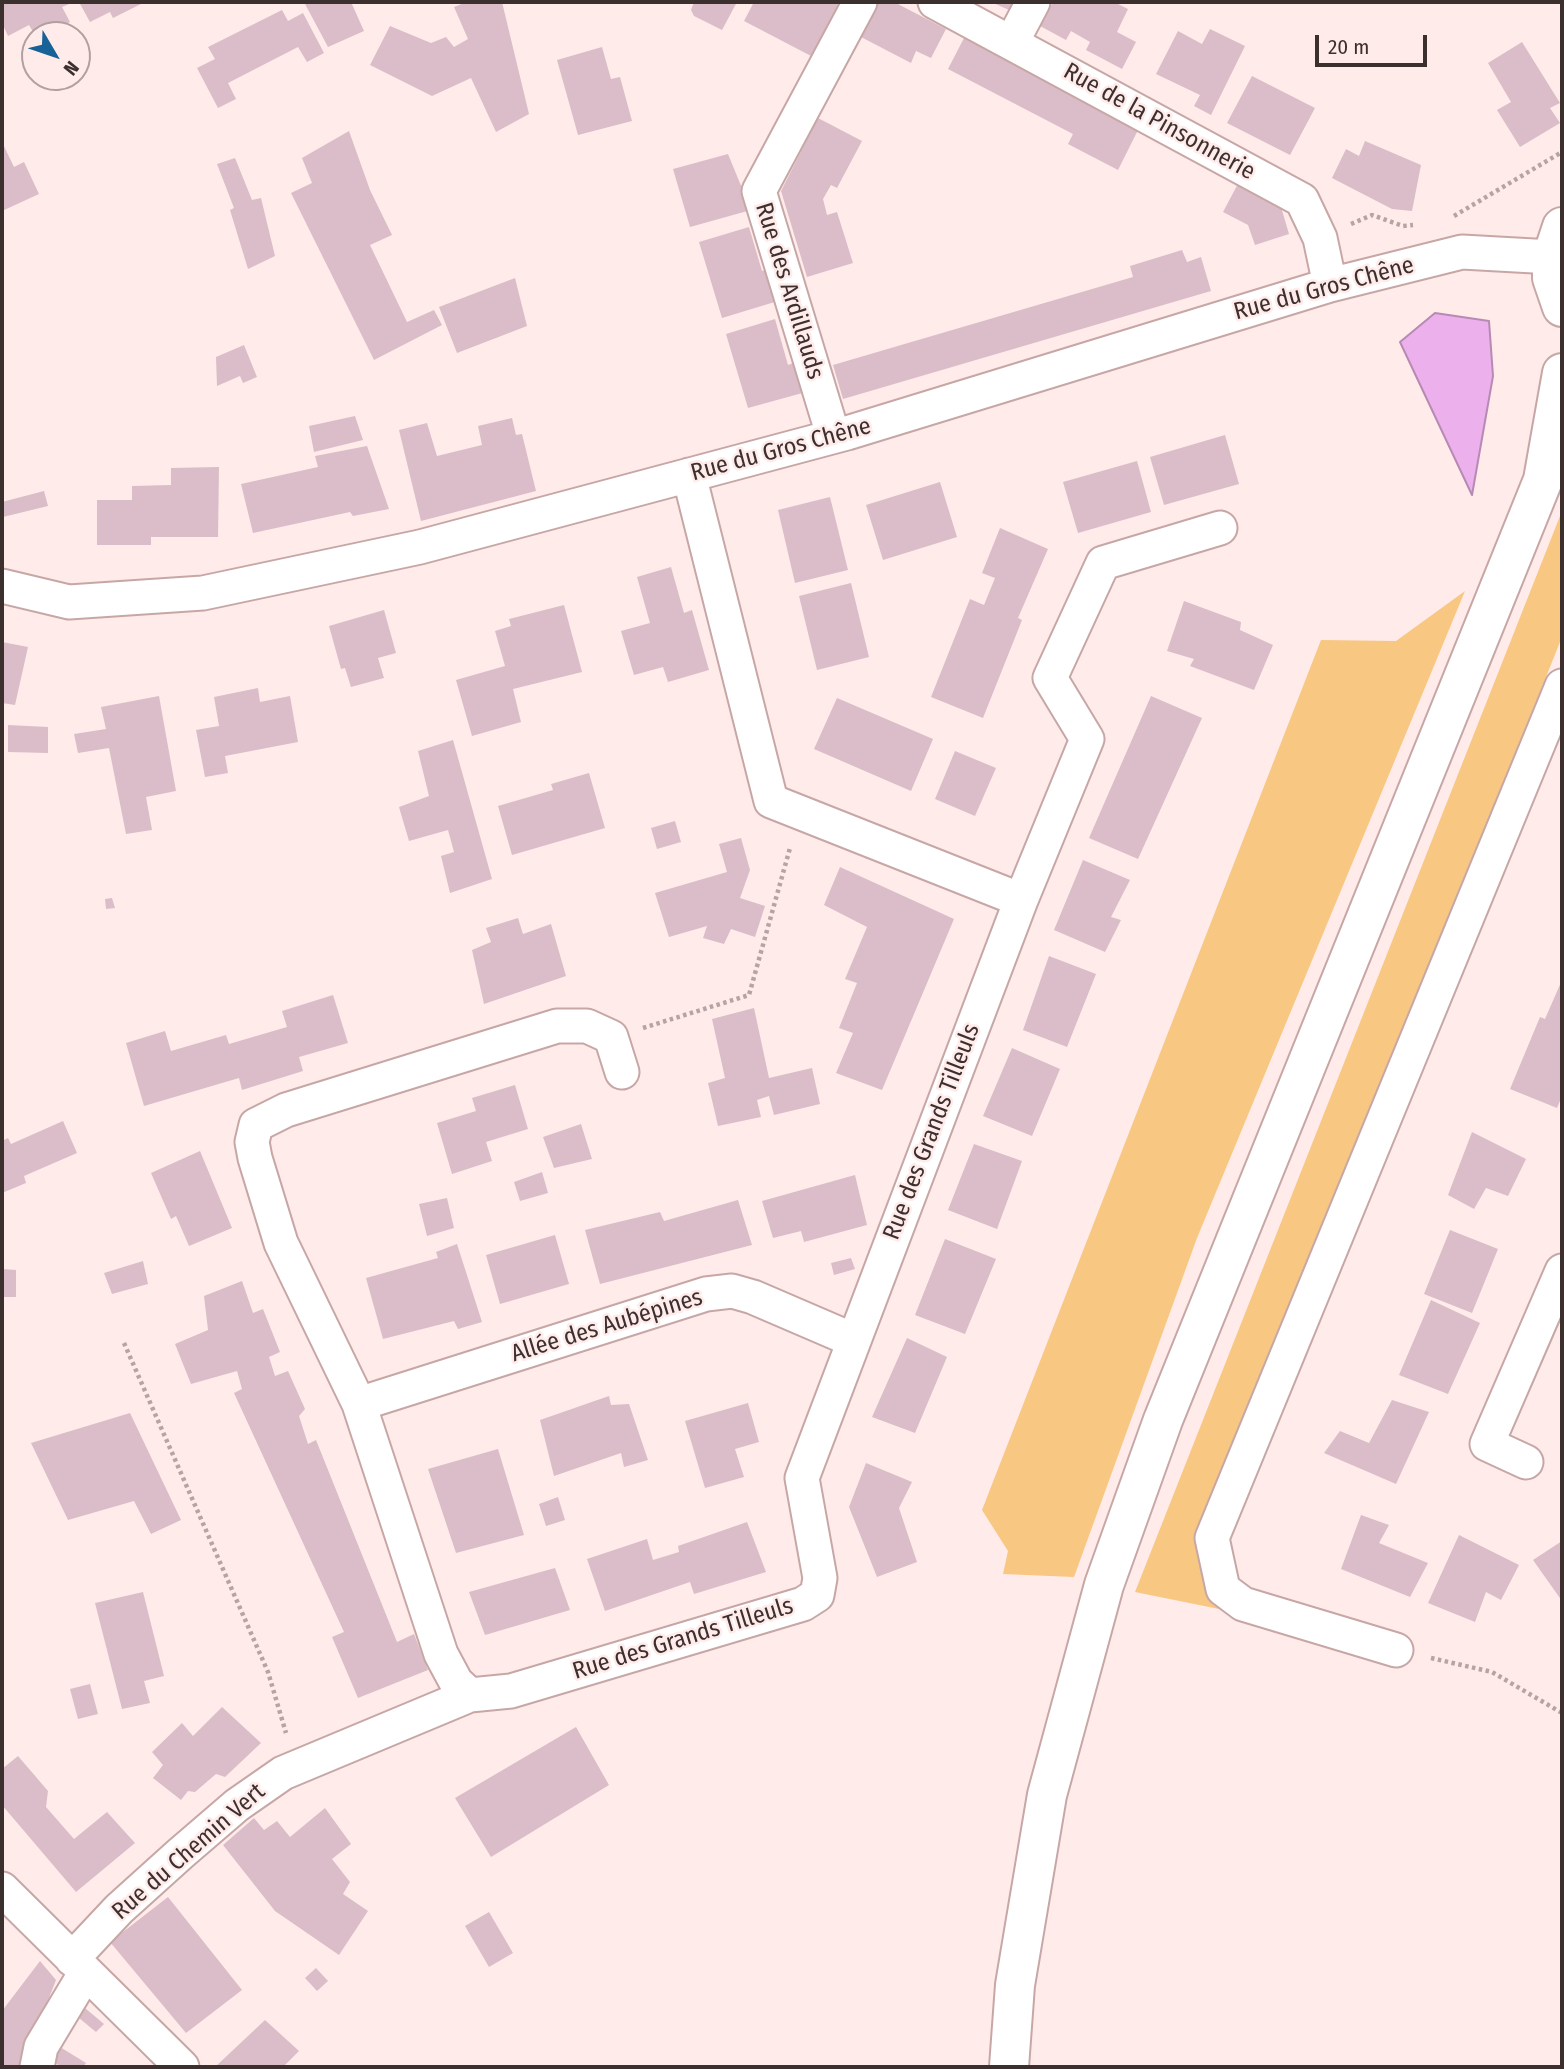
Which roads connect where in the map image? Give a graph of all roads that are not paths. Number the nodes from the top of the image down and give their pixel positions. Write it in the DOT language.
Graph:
graph roads {
  1 [pos="860,2"];
  2 [pos="935,2"];
  3 [pos="1033,2"];
  4 [pos="1012,42"];
  5 [pos="1557,242"];
  6 [pos="1330,285"];
  7 [pos="1562,307"];
  8 [pos="1562,373"];
  9 [pos="833,435"];
  10 [pos="1553,467"];
  11 [pos="690,475"];
  12 [pos="1220,528"];
  13 [pos="2,586"];
  14 [pos="1562,686"];
  15 [pos="1021,900"];
  16 [pos="622,1072"];
  17 [pos="1562,1271"];
  18 [pos="853,1340"];
  19 [pos="359,1404"];
  20 [pos="1526,1462"];
  21 [pos="1396,1650"];
  22 [pos="470,1695"];
  23 [pos="2,1889"];
  24 [pos="79,1965"];
  25 [pos="37,2067"];
  26 [pos="183,2067"];
  27 [pos="1009,2067"];
  1 -- 9 [label="street, Rue des Ardillauds"];
  2 -- 4 [label="street, Rue de la Pinsonnerie"];
  3 -- 4 [label="street"];
  4 -- 6 [label="street, Rue de la Pinsonnerie"];
  5 -- 6 [label="street, Rue du Gros Chêne"];
  5 -- 7 [label="street"];
  6 -- 9 [label="street, Rue du Gros Chêne"];
  8 -- 10 [label="street"];
  9 -- 11 [label="street, Rue du Gros Chêne"];
  10 -- 27 [label="street"];
  11 -- 13 [label="street, Rue du Gros Chêne"];
  11 -- 15 [label="street"];
  12 -- 15 [label="street, Rue des Grands Tilleuls"];
  14 -- 21 [label="street"];
  15 -- 18 [label="street, Rue des Grands Tilleuls"];
  16 -- 19 [label="street"];
  17 -- 20 [label="street"];
  18 -- 19 [label="street, Allée des Aubépines"];
  18 -- 22 [label="street, Rue des Grands Tilleuls"];
  19 -- 22 [label="street"];
  22 -- 24 [label="street, Rue du Chemin Vert"];
  23 -- 24 [label="street"];
  24 -- 25 [label="street, Rue du Chemin Vert"];
  24 -- 26 [label="street"];
}
